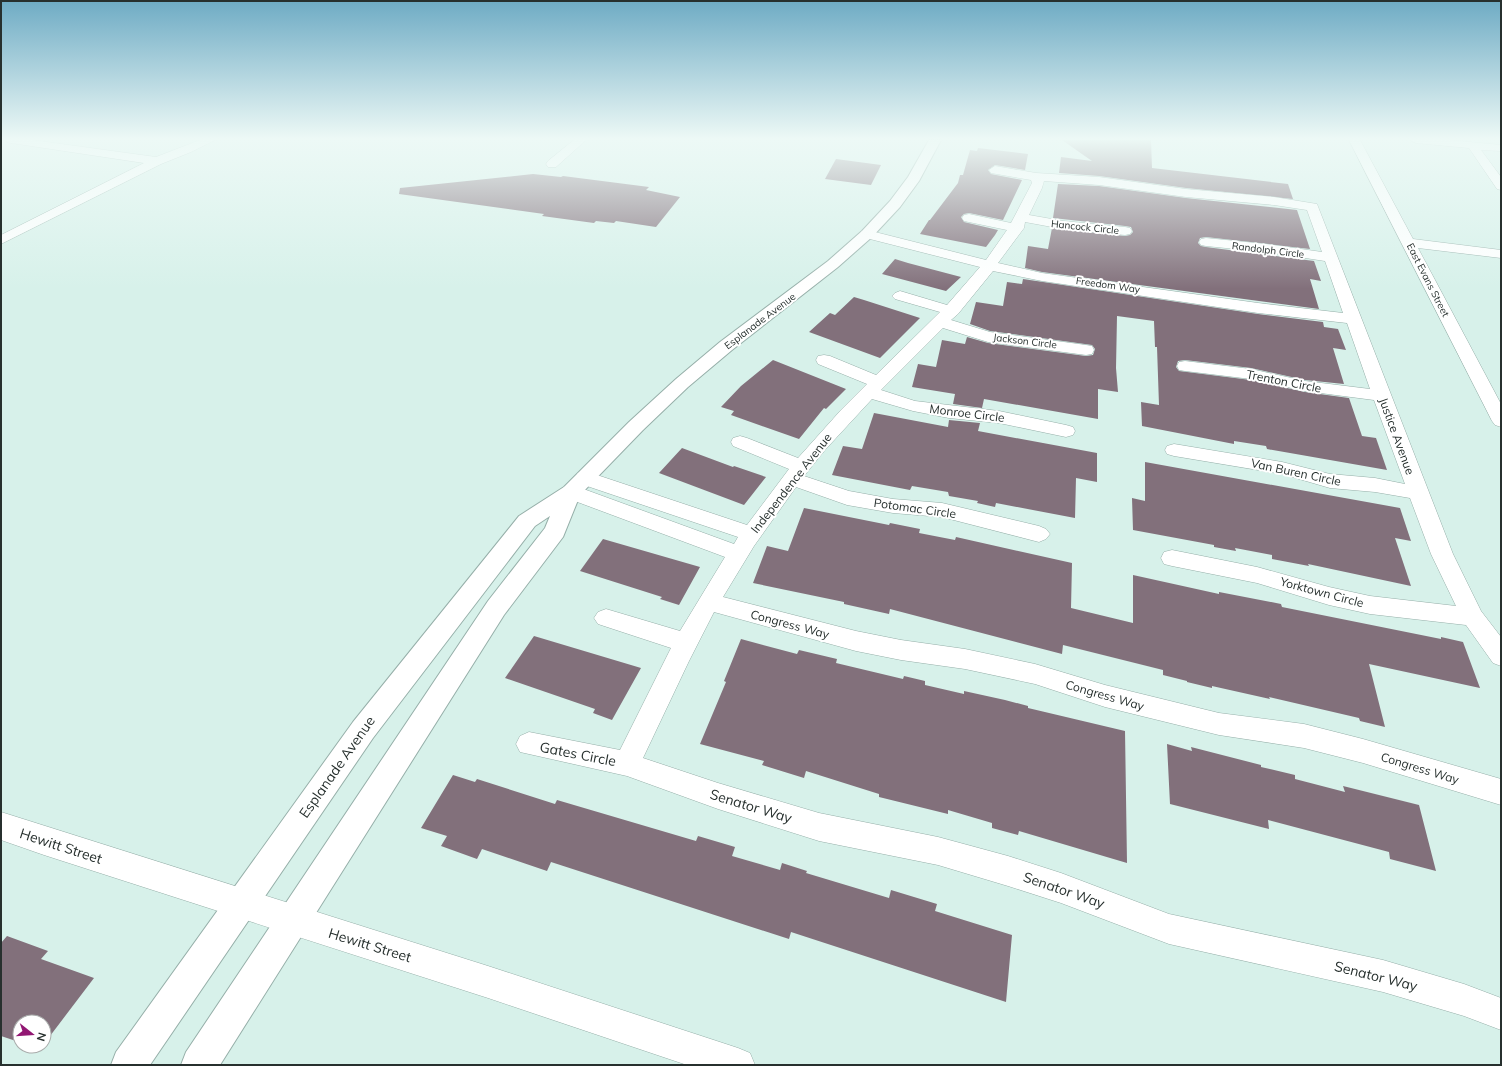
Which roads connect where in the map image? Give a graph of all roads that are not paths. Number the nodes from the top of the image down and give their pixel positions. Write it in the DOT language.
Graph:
graph roads {
  1 [pos="100,190"];
  2 [pos="905,190"];
  3 [pos="1035,190"];
  4 [pos="1164,190"];
  5 [pos="1381,190"];
  6 [pos="969,218"];
  7 [pos="1019,223"];
  8 [pos="1125,231"];
  9 [pos="867,234"];
  10 [pos="1,240"];
  11 [pos="1206,242"];
  12 [pos="1409,243"];
  13 [pos="1501,254"];
  14 [pos="1330,258"];
  15 [pos="991,266"];
  16 [pos="900,296"];
  17 [pos="947,317"];
  18 [pos="1354,319"];
  19 [pos="1086,350"];
  20 [pos="824,360"];
  21 [pos="1185,366"];
  22 [pos="873,387"];
  23 [pos="1383,396"];
  24 [pos="1501,421"];
  25 [pos="1066,431"];
  26 [pos="740,442"];
  27 [pos="1174,450"];
  28 [pos="797,473"];
  29 [pos="578,485"];
  30 [pos="1418,493"];
  31 [pos="752,534"];
  32 [pos="1038,534"];
  33 [pos="739,554"];
  34 [pos="1172,558"];
  35 [pos="709,602"];
  36 [pos="1473,617"];
  37 [pos="606,618"];
  38 [pos="687,643"];
  39 [pos="1501,656"];
  40 [pos="529,744"];
  41 [pos="627,764"];
  42 [pos="1501,792"];
  43 [pos="1,826"];
  44 [pos="241,904"];
  45 [pos="294,921"];
  46 [pos="1501,1014"];
  47 [pos="129,1065"];
  48 [pos="199,1065"];
  49 [pos="738,1065"];
  1 -- 10 [label="street"];
  2 -- 9 [label="main road, Esplanade Avenue"];
  3 -- 7 [label="street, Independence Avenue"];
  4 -- 14 [label="street, Justice Avenue"];
  5 -- 12 [label="street, East Evans Street"];
  6 -- 7 [label="street, Hancock Circle"];
  7 -- 8 [label="street, Hancock Circle"];
  7 -- 15 [label="street, Independence Avenue"];
  9 -- 15 [label="street, Freedom Way"];
  9 -- 29 [label="main road, Esplanade Avenue"];
  11 -- 14 [label="street, Randolph Circle"];
  12 -- 13 [label="street"];
  12 -- 24 [label="street, East Evans Street"];
  14 -- 18 [label="street, Justice Avenue"];
  15 -- 17 [label="street, Independence Avenue"];
  15 -- 18 [label="street, Freedom Way"];
  16 -- 17 [label="street, Jackson Circle"];
  17 -- 19 [label="street, Jackson Circle"];
  17 -- 22 [label="street, Independence Avenue"];
  18 -- 23 [label="street, Justice Avenue"];
  20 -- 22 [label="street, Monroe Circle"];
  21 -- 23 [label="street, Trenton Circle"];
  22 -- 25 [label="street, Monroe Circle"];
  22 -- 28 [label="street, Independence Avenue"];
  23 -- 30 [label="street, Justice Avenue"];
  26 -- 28 [label="street, Potomac Circle"];
  27 -- 30 [label="street, Van Buren Circle"];
  28 -- 31 [label="street, Independence Avenue"];
  28 -- 32 [label="street, Potomac Circle"];
  29 -- 31 [label="street"];
  29 -- 33 [label="street"];
  29 -- 44 [label="main road, Esplanade Avenue"];
  29 -- 45 [label="main road, Esplanade Avenue"];
  30 -- 36 [label="street, Justice Avenue"];
  31 -- 33 [label="street, Independence Avenue"];
  33 -- 35 [label="street, Independence Avenue"];
  34 -- 36 [label="street, Yorktown Circle"];
  35 -- 38 [label="street, Independence Avenue"];
  35 -- 42 [label="street, Congress Way"];
  36 -- 39 [label="street, Justice Avenue"];
  37 -- 38 [label="street"];
  38 -- 41 [label="street, Independence Avenue"];
  40 -- 41 [label="street, Gates Circle"];
  41 -- 46 [label="street, Senator Way"];
  43 -- 44 [label="street, Hewitt Street"];
  44 -- 45 [label="street, Hewitt Street"];
  44 -- 47 [label="main road, Esplanade Avenue"];
  45 -- 48 [label="main road, Esplanade Avenue"];
  45 -- 49 [label="street, Hewitt Street"];
}
